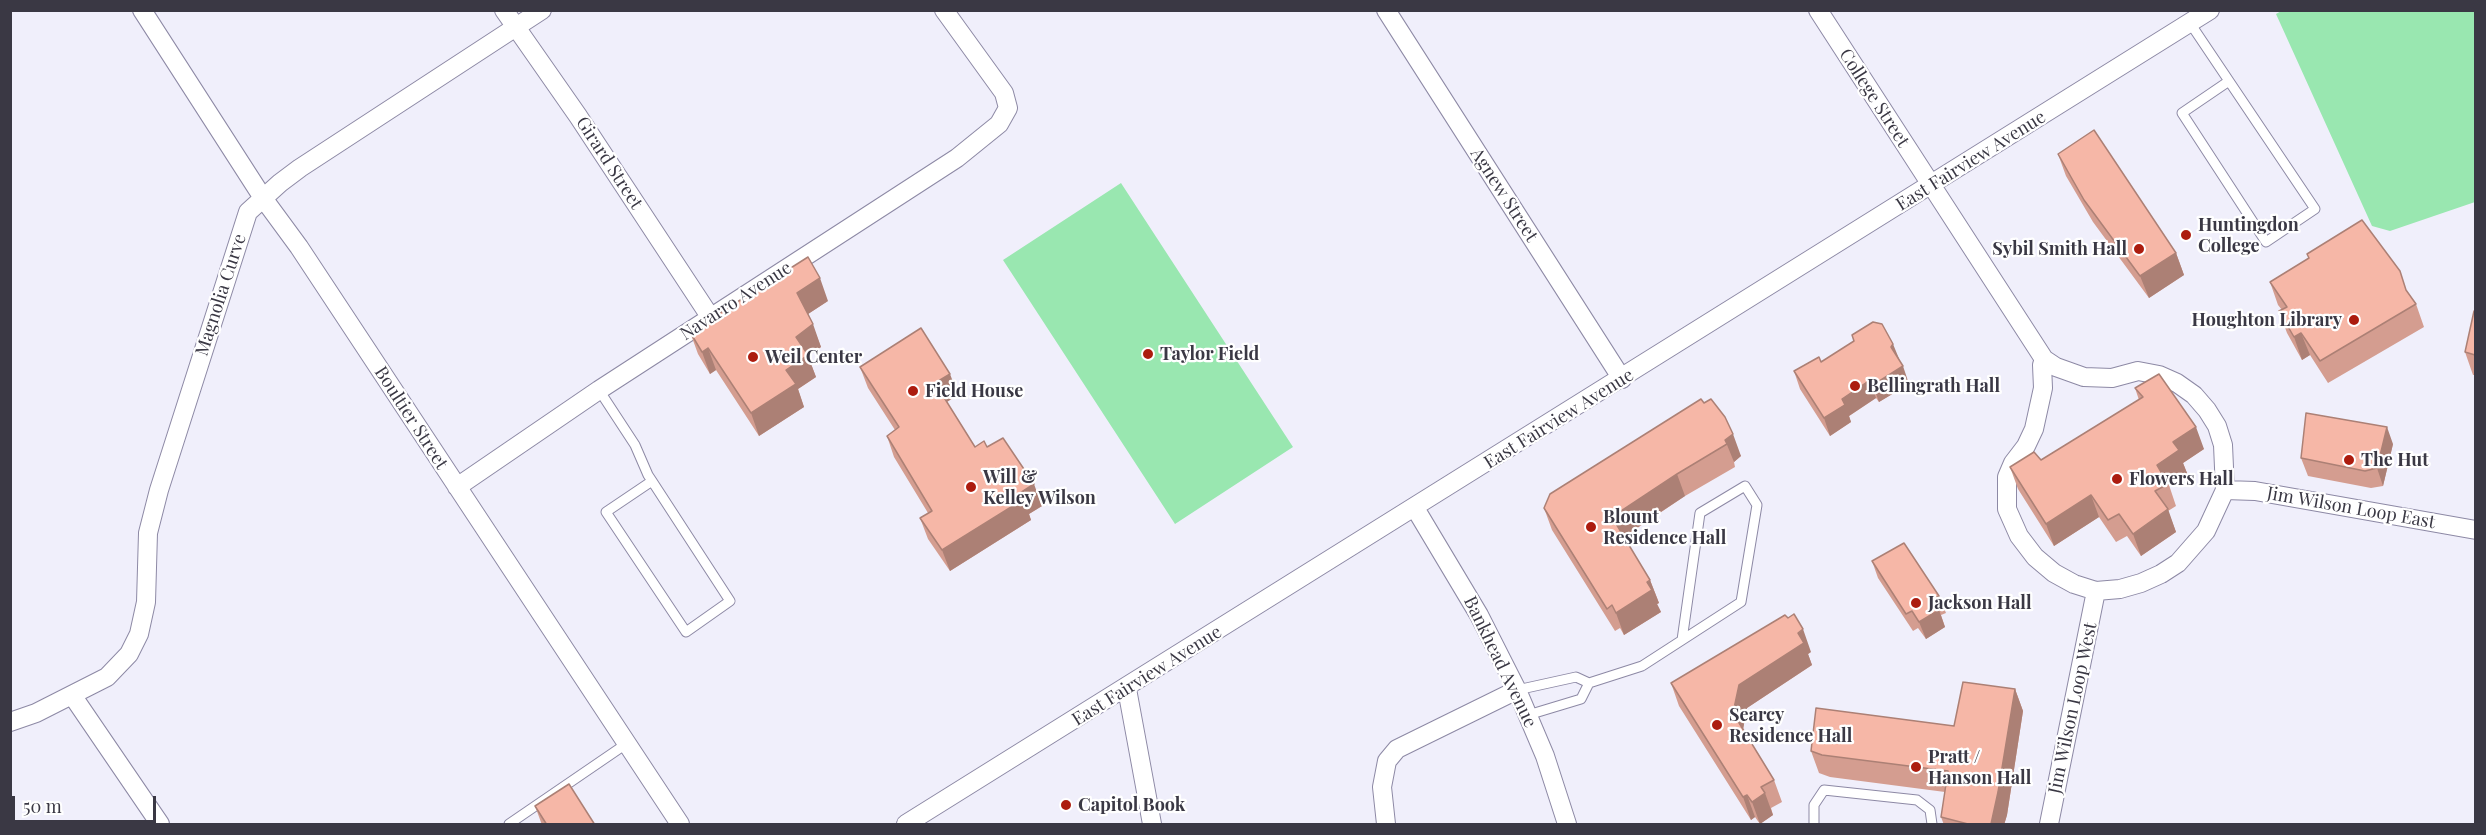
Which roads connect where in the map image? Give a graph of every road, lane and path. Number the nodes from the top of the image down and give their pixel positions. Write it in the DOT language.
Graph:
graph roads {
  1 [pos="142,10"];
  2 [pos="504,10"];
  3 [pos="542,10"];
  4 [pos="944,10"];
  5 [pos="1386,10"];
  6 [pos="1818,10"];
  7 [pos="2210,10"];
  8 [pos="2190,23"];
  9 [pos="515,28"];
  10 [pos="2229,81"];
  11 [pos="1931,186"];
  12 [pos="263,198"];
  13 [pos="711,318"];
  14 [pos="2044,359"];
  15 [pos="1622,379"];
  16 [pos="598,390"];
  17 [pos="652,481"];
  18 [pos="457,487"];
  19 [pos="2225,490"];
  20 [pos="1415,508"];
  21 [pos="2475,530"];
  22 [pos="2096,591"];
  23 [pos="1682,640"];
  24 [pos="1589,683"];
  25 [pos="1127,689"];
  26 [pos="1517,690"];
  27 [pos="72,695"];
  28 [pos="1528,715"];
  29 [pos="10,722"];
  30 [pos="626,744"];
  31 [pos="160,825"];
  32 [pos="509,825"];
  33 [pos="680,825"];
  34 [pos="906,825"];
  35 [pos="1152,825"];
  36 [pos="1386,825"];
  37 [pos="1567,825"];
  38 [pos="1815,825"];
  39 [pos="1932,825"];
  40 [pos="2049,825"];
  1 -- 12 [label="street, Boultier Street"];
  2 -- 9 [label="street, Girard Street"];
  3 -- 9 [label="street, Magnolia Curve"];
  4 -- 13 [label="street, Navarro Avenue"];
  5 -- 15 [label="street, Agnew Street"];
  6 -- 11 [label="street, College Street"];
  7 -- 8 [label="street, East Fairview Avenue"];
  8 -- 10 [label="lane"];
  8 -- 11 [label="street, East Fairview Avenue"];
  9 -- 12 [label="street, Magnolia Curve"];
  9 -- 13 [label="street, Girard Street"];
  10 -- 10 [label="lane"];
  11 -- 14 [label="street, College Street"];
  11 -- 15 [label="street, East Fairview Avenue"];
  12 -- 18 [label="street, Boultier Street"];
  12 -- 27 [label="street, Magnolia Curve"];
  13 -- 16 [label="street, Navarro Avenue"];
  14 -- 19 [label="street"];
  14 -- 22 [label="street"];
  15 -- 20 [label="street, East Fairview Avenue"];
  16 -- 17 [label="lane"];
  16 -- 18 [label="street, Navarro Avenue"];
  17 -- 17 [label="lane"];
  18 -- 30 [label="street, Boultier Street"];
  19 -- 21 [label="street, Jim Wilson Loop East"];
  19 -- 22 [label="street"];
  20 -- 25 [label="street, East Fairview Avenue"];
  20 -- 26 [label="street, Bankhead Avenue"];
  22 -- 40 [label="street, Jim Wilson Loop West"];
  23 -- 23 [label="lane"];
  23 -- 24 [label="lane"];
  24 -- 26 [label="lane"];
  24 -- 28 [label="lane"];
  25 -- 34 [label="street, East Fairview Avenue"];
  25 -- 35 [label="street"];
  26 -- 28 [label="street, Bankhead Avenue"];
  26 -- 36 [label="street"];
  27 -- 29 [label="street, Magnolia Curve"];
  27 -- 31 [label="street"];
  28 -- 37 [label="street, Bankhead Avenue"];
  30 -- 32 [label="lane"];
  30 -- 33 [label="street, Boultier Street"];
  38 -- 39 [label="lane"];
}
